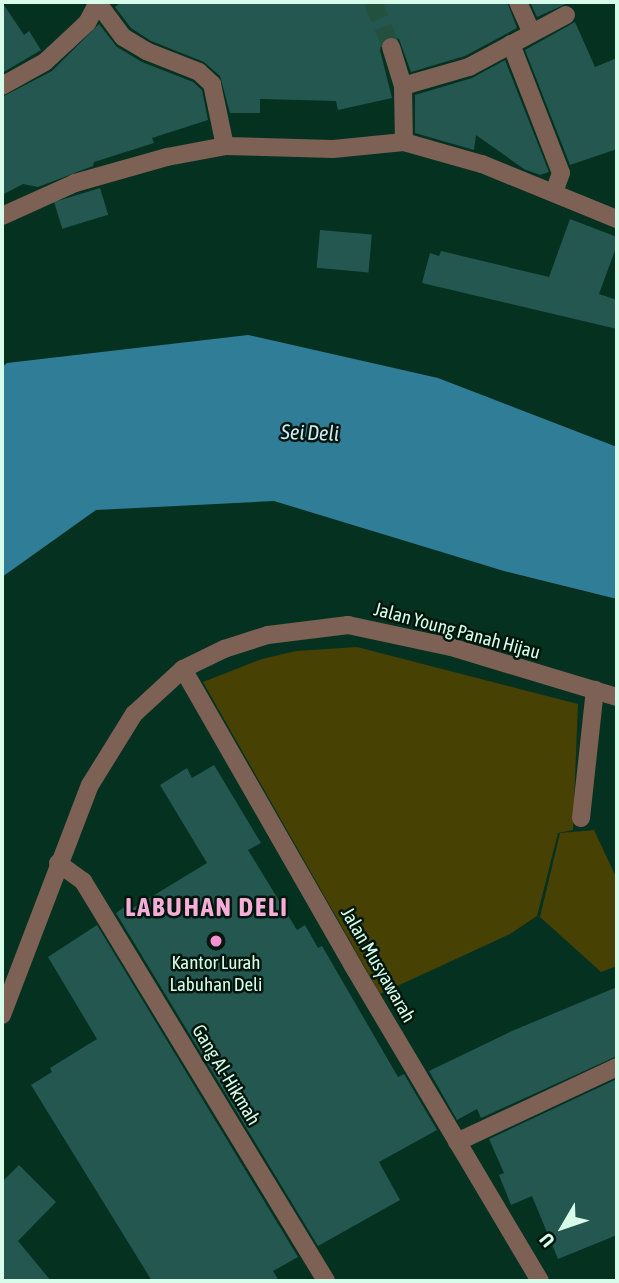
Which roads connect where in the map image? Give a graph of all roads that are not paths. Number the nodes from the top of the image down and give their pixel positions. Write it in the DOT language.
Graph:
graph roads {
  1 [pos="97,2"];
  2 [pos="518,2"];
  3 [pos="566,15"];
  4 [pos="532,33"];
  5 [pos="511,44"];
  6 [pos="391,47"];
  7 [pos="2,86"];
  8 [pos="403,86"];
  9 [pos="404,142"];
  10 [pos="225,146"];
  11 [pos="554,192"];
  12 [pos="2,216"];
  13 [pos="617,219"];
  14 [pos="183,669"];
  15 [pos="595,691"];
  16 [pos="617,697"];
  17 [pos="581,818"];
  18 [pos="58,863"];
  19 [pos="2,1015"];
  20 [pos="617,1068"];
  21 [pos="457,1142"];
  22 [pos="326,1281"];
  23 [pos="540,1281"];
  1 -- 7 [label="street"];
  1 -- 10 [label="street"];
  2 -- 4 [label="street"];
  3 -- 4 [label="street"];
  4 -- 5 [label="street"];
  5 -- 8 [label="street"];
  5 -- 11 [label="street"];
  6 -- 8 [label="street"];
  8 -- 9 [label="street"];
  9 -- 10 [label="street"];
  9 -- 11 [label="street"];
  10 -- 12 [label="street"];
  11 -- 13 [label="street"];
  14 -- 15 [label="street, Jalan Young Panah Hijau"];
  14 -- 18 [label="street, Jalan Young Panah Hijau"];
  14 -- 21 [label="street, Jalan Musyawarah"];
  15 -- 16 [label="street, Jalan Young Panah Hijau"];
  15 -- 17 [label="street"];
  18 -- 19 [label="street, Jalan Young Panah Hijau"];
  18 -- 22 [label="street, Gang Al-Hikmah"];
  20 -- 21 [label="street"];
  21 -- 23 [label="street, Jalan Musyawarah"];
}
